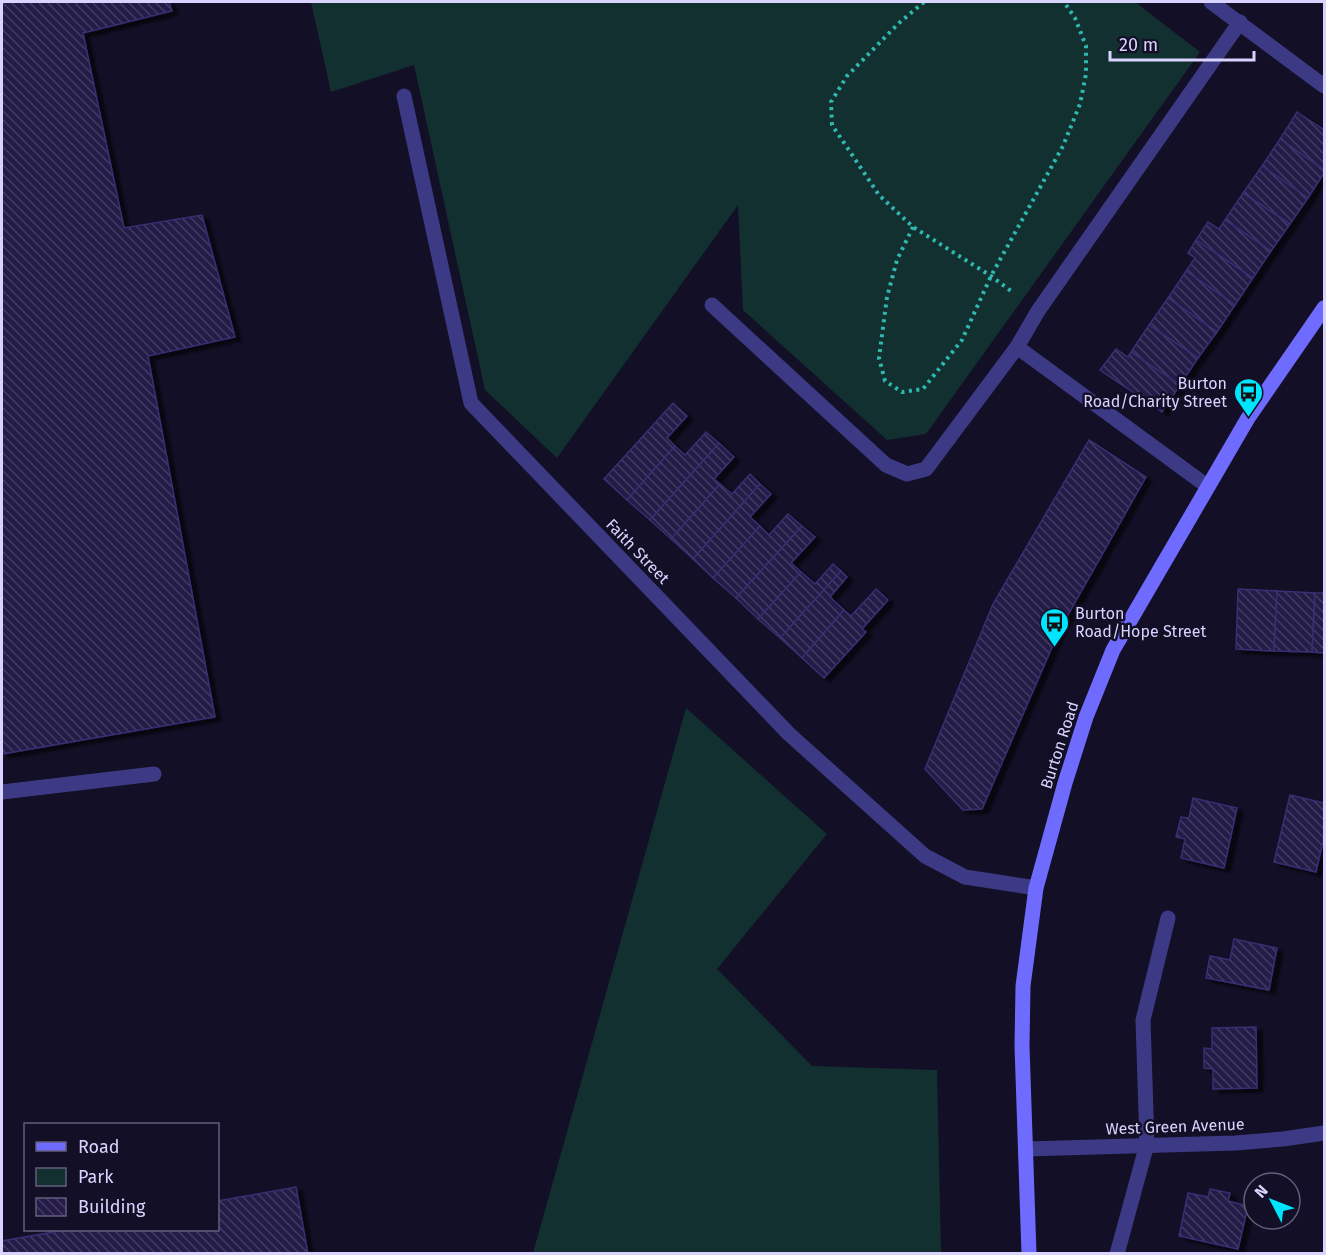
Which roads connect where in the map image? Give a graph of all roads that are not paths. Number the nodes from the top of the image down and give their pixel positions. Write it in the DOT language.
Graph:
graph roads {
  1 [pos="1211,2"];
  2 [pos="1240,22"];
  3 [pos="1324,86"];
  4 [pos="404,96"];
  5 [pos="712,305"];
  6 [pos="1324,308"];
  7 [pos="1017,347"];
  8 [pos="1207,486"];
  9 [pos="154,774"];
  10 [pos="2,792"];
  11 [pos="1036,888"];
  12 [pos="1168,918"];
  13 [pos="1324,1133"];
  14 [pos="1147,1144"];
  15 [pos="1026,1149"];
  16 [pos="1029,1254"];
  17 [pos="1117,1254"];
  1 -- 2 [label="street"];
  2 -- 3 [label="street"];
  2 -- 7 [label="street"];
  4 -- 11 [label="street, Faith Street"];
  5 -- 7 [label="street"];
  6 -- 8 [label="street, Burton Road"];
  7 -- 8 [label="street"];
  8 -- 11 [label="street, Burton Road"];
  9 -- 10 [label="street"];
  11 -- 15 [label="street, Burton Road"];
  12 -- 14 [label="street"];
  13 -- 14 [label="street, West Green Avenue"];
  14 -- 15 [label="street, West Green Avenue"];
  14 -- 17 [label="street"];
  15 -- 16 [label="street, Burton Road"];
}
